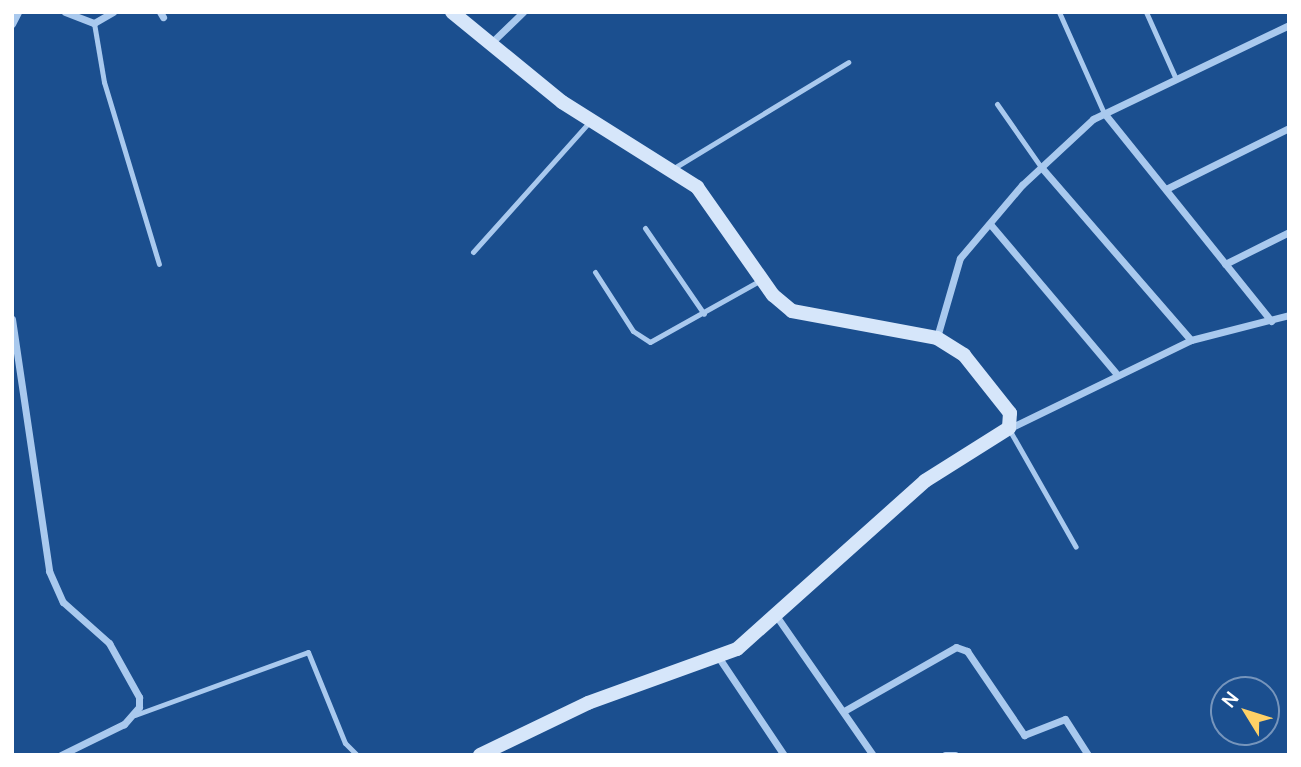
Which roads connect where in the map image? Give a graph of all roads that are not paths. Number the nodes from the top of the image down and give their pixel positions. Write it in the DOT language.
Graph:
graph roads {
  1 [pos="18,12"];
  2 [pos="65,12"];
  3 [pos="113,12"];
  4 [pos="452,12"];
  5 [pos="523,12"];
  6 [pos="1059,12"];
  7 [pos="1146,12"];
  8 [pos="94,23"];
  9 [pos="12,24"];
  10 [pos="1289,26"];
  11 [pos="489,45"];
  12 [pos="849,62"];
  13 [pos="1176,79"];
  14 [pos="997,104"];
  15 [pos="1104,113"];
  16 [pos="590,121"];
  17 [pos="1289,128"];
  18 [pos="1041,167"];
  19 [pos="674,168"];
  20 [pos="1166,189"];
  21 [pos="990,223"];
  22 [pos="645,228"];
  23 [pos="1289,232"];
  24 [pos="473,251"];
  25 [pos="159,264"];
  26 [pos="1226,264"];
  27 [pos="596,272"];
  28 [pos="763,279"];
  29 [pos="704,314"];
  30 [pos="1289,315"];
  31 [pos="12,318"];
  32 [pos="1271,321"];
  33 [pos="937,338"];
  34 [pos="1191,340"];
  35 [pos="1115,372"];
  36 [pos="1009,428"];
  37 [pos="1076,547"];
  38 [pos="777,617"];
  39 [pos="719,658"];
  40 [pos="844,711"];
  41 [pos="135,715"];
  42 [pos="61,755"];
  43 [pos="357,755"];
  44 [pos="480,755"];
  45 [pos="784,755"];
  46 [pos="873,755"];
  47 [pos="945,755"];
  48 [pos="955,755"];
  49 [pos="1088,755"];
  1 -- 9 [label="street"];
  2 -- 8 [label="street"];
  3 -- 8 [label="street"];
  4 -- 11 [label="street"];
  5 -- 11 [label="street"];
  6 -- 15 [label="lane"];
  7 -- 13 [label="lane"];
  8 -- 25 [label="lane"];
  10 -- 13 [label="street"];
  11 -- 16 [label="street"];
  12 -- 19 [label="lane"];
  13 -- 15 [label="street"];
  14 -- 18 [label="lane"];
  15 -- 18 [label="street"];
  15 -- 20 [label="street"];
  16 -- 19 [label="street"];
  16 -- 24 [label="lane"];
  17 -- 20 [label="street"];
  18 -- 21 [label="street"];
  18 -- 34 [label="street"];
  19 -- 28 [label="street"];
  20 -- 26 [label="street"];
  21 -- 33 [label="street"];
  21 -- 35 [label="street"];
  22 -- 29 [label="lane"];
  23 -- 26 [label="street"];
  26 -- 32 [label="street"];
  27 -- 29 [label="lane"];
  28 -- 29 [label="lane"];
  28 -- 33 [label="street"];
  30 -- 32 [label="street"];
  31 -- 41 [label="street"];
  32 -- 34 [label="street"];
  33 -- 36 [label="street"];
  34 -- 35 [label="street"];
  35 -- 36 [label="street"];
  36 -- 37 [label="lane"];
  36 -- 38 [label="street"];
  38 -- 39 [label="street"];
  38 -- 40 [label="street"];
  39 -- 44 [label="street"];
  39 -- 45 [label="street"];
  40 -- 46 [label="street"];
  40 -- 49 [label="street"];
  41 -- 42 [label="street"];
  41 -- 43 [label="lane"];
  47 -- 48 [label="street"];
}
